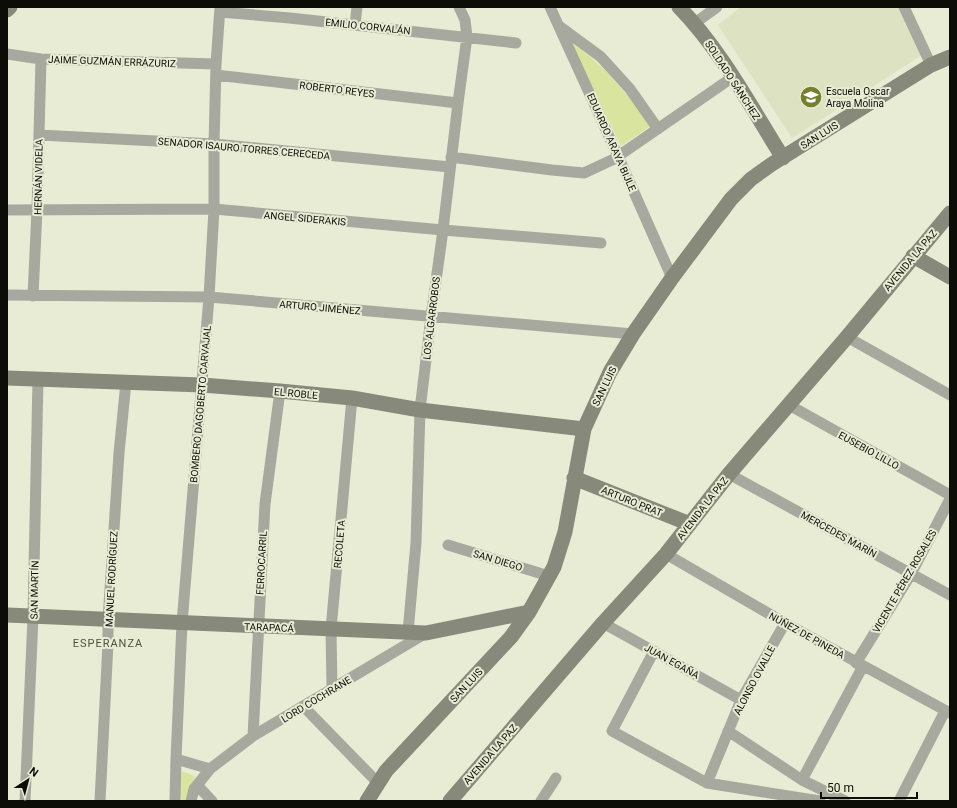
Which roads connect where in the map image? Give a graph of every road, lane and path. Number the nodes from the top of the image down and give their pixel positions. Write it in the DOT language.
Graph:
graph roads {
  1 [pos="10,7"];
  2 [pos="357,7"];
  3 [pos="459,7"];
  4 [pos="550,7"];
  5 [pos="679,7"];
  6 [pos="717,7"];
  7 [pos="904,7"];
  8 [pos="7,10"];
  9 [pos="220,10"];
  10 [pos="291,12"];
  11 [pos="695,23"];
  12 [pos="355,24"];
  13 [pos="559,26"];
  14 [pos="467,37"];
  15 [pos="516,43"];
  16 [pos="7,54"];
  17 [pos="950,57"];
  18 [pos="41,58"];
  19 [pos="931,65"];
  20 [pos="216,69"];
  21 [pos="733,77"];
  22 [pos="458,103"];
  23 [pos="658,129"];
  24 [pos="39,134"];
  25 [pos="214,144"];
  26 [pos="618,156"];
  27 [pos="783,158"];
  28 [pos="450,162"];
  29 [pos="214,209"];
  30 [pos="7,210"];
  31 [pos="37,210"];
  32 [pos="950,213"];
  33 [pos="443,230"];
  34 [pos="601,243"];
  35 [pos="913,256"];
  36 [pos="950,277"];
  37 [pos="672,278"];
  38 [pos="7,295"];
  39 [pos="33,296"];
  40 [pos="209,297"];
  41 [pos="431,316"];
  42 [pos="633,334"];
  43 [pos="847,337"];
  44 [pos="7,378"];
  45 [pos="38,379"];
  46 [pos="126,382"];
  47 [pos="202,385"];
  48 [pos="280,391"];
  49 [pos="950,395"];
  50 [pos="352,398"];
  51 [pos="789,405"];
  52 [pos="420,410"];
  53 [pos="584,429"];
  54 [pos="729,474"];
  55 [pos="574,478"];
  56 [pos="950,495"];
  57 [pos="950,499"];
  58 [pos="690,524"];
  59 [pos="448,545"];
  60 [pos="666,554"];
  61 [pos="911,574"];
  62 [pos="549,576"];
  63 [pos="950,595"];
  64 [pos="529,612"];
  65 [pos="7,615"];
  66 [pos="33,617"];
  67 [pos="108,620"];
  68 [pos="182,623"];
  69 [pos="603,623"];
  70 [pos="785,623"];
  71 [pos="258,626"];
  72 [pos="330,629"];
  73 [pos="408,632"];
  74 [pos="426,633"];
  75 [pos="654,651"];
  76 [pos="859,664"];
  77 [pos="332,689"];
  78 [pos="741,700"];
  79 [pos="303,706"];
  80 [pos="948,712"];
  81 [pos="728,731"];
  82 [pos="253,736"];
  83 [pos="176,759"];
  84 [pos="210,769"];
  85 [pos="556,778"];
  86 [pos="802,780"];
  87 [pos="707,782"];
  88 [pos="378,783"];
  89 [pos="197,785"];
  90 [pos="24,801"];
  91 [pos="100,801"];
  92 [pos="175,801"];
  93 [pos="191,801"];
  94 [pos="212,801"];
  95 [pos="367,801"];
  96 [pos="450,801"];
  97 [pos="540,801"];
  98 [pos="820,801"];
  99 [pos="845,801"];
  100 [pos="899,801"];
  1 -- 8 [label="street"];
  2 -- 12 [label="street"];
  3 -- 14 [label="street, LOS ALGARROBOS"];
  4 -- 13 [label="street, EDUARDO ARAYA BIJLE"];
  5 -- 11 [label="street, SOLDADO SÁNCHEZ"];
  6 -- 11 [label="street"];
  7 -- 19 [label="street"];
  9 -- 10 [label="street, EMILIO CORVALÁN"];
  9 -- 20 [label="street, BOMBERO DAGOBERTO CARVAJAL"];
  10 -- 12 [label="street, EMILIO CORVALÁN"];
  11 -- 21 [label="street, SOLDADO SÁNCHEZ"];
  12 -- 14 [label="street, EMILIO CORVALÁN"];
  13 -- 23 [label="street"];
  13 -- 26 [label="street, EDUARDO ARAYA BIJLE"];
  14 -- 15 [label="street, EMILIO CORVALÁN"];
  14 -- 22 [label="street, LOS ALGARROBOS"];
  16 -- 18 [label="street, JAIME GUZMÁN ERRÁZURIZ"];
  17 -- 19 [label="street, SAN LUIS"];
  18 -- 20 [label="street, JAIME GUZMÁN ERRÁZURIZ"];
  18 -- 24 [label="street, HERNÁN VIDELA"];
  19 -- 27 [label="street, SAN LUIS"];
  20 -- 22 [label="street, ROBERTO REYES"];
  20 -- 25 [label="street, BOMBERO DAGOBERTO CARVAJAL"];
  21 -- 23 [label="street, SENADOR ISAURO TORRES CERECEDA"];
  21 -- 27 [label="street, SOLDADO SÁNCHEZ"];
  22 -- 28 [label="street, LOS ALGARROBOS"];
  23 -- 26 [label="street, SENADOR ISAURO TORRES CERECEDA"];
  24 -- 25 [label="street, SENADOR ISAURO TORRES CERECEDA"];
  24 -- 31 [label="street, HERNÁN VIDELA"];
  25 -- 28 [label="street, SENADOR ISAURO TORRES CERECEDA"];
  25 -- 29 [label="street, BOMBERO DAGOBERTO CARVAJAL"];
  26 -- 28 [label="street, SENADOR ISAURO TORRES CERECEDA"];
  26 -- 37 [label="street, EDUARDO ARAYA BIJLE"];
  27 -- 37 [label="street, SAN LUIS"];
  28 -- 33 [label="street, LOS ALGARROBOS"];
  29 -- 31 [label="street, ANGEL SIDERAKIS"];
  29 -- 33 [label="street, ANGEL SIDERAKIS"];
  29 -- 40 [label="street, BOMBERO DAGOBERTO CARVAJAL"];
  30 -- 31 [label="street, ANGEL SIDERAKIS"];
  31 -- 39 [label="street, HERNÁN VIDELA"];
  32 -- 35 [label="street, AVENIDA LA PAZ"];
  33 -- 34 [label="street, ANGEL SIDERAKIS"];
  33 -- 41 [label="street, LOS ALGARROBOS"];
  35 -- 36 [label="street"];
  35 -- 43 [label="street, AVENIDA LA PAZ"];
  37 -- 42 [label="street, SAN LUIS"];
  38 -- 39 [label="street, ARTURO JIMÉNEZ"];
  39 -- 40 [label="street, ARTURO JIMÉNEZ"];
  40 -- 41 [label="street, ARTURO JIMÉNEZ"];
  40 -- 47 [label="street, BOMBERO DAGOBERTO CARVAJAL"];
  41 -- 42 [label="street, ARTURO JIMÉNEZ"];
  41 -- 52 [label="street, LOS ALGARROBOS"];
  42 -- 53 [label="street, SAN LUIS"];
  43 -- 49 [label="street"];
  43 -- 51 [label="street, AVENIDA LA PAZ"];
  44 -- 45 [label="street, EL ROBLE"];
  45 -- 46 [label="street, EL ROBLE"];
  45 -- 66 [label="street, SAN MARTÍN"];
  46 -- 47 [label="street, EL ROBLE"];
  46 -- 67 [label="street, MANUEL RODRÍGUEZ"];
  47 -- 48 [label="street, EL ROBLE"];
  47 -- 68 [label="street, BOMBERO DAGOBERTO CARVAJAL"];
  48 -- 50 [label="street, EL ROBLE"];
  48 -- 71 [label="street, FERROCARRIL"];
  50 -- 52 [label="street, EL ROBLE"];
  50 -- 72 [label="street, RECOLETA"];
  51 -- 54 [label="street, AVENIDA LA PAZ"];
  51 -- 56 [label="street, EUSEBIO LILLO"];
  52 -- 53 [label="street, EL ROBLE"];
  52 -- 73 [label="street, LOS ALGARROBOS"];
  53 -- 55 [label="street, SAN LUIS"];
  54 -- 58 [label="street, AVENIDA LA PAZ"];
  54 -- 61 [label="street, MERCEDES MARÍN"];
  55 -- 58 [label="street, ARTURO PRAT"];
  55 -- 62 [label="street, SAN LUIS"];
  57 -- 61 [label="street, VICENTE PÉREZ ROSALES"];
  58 -- 60 [label="street, AVENIDA LA PAZ"];
  59 -- 62 [label="street, SAN DIEGO"];
  60 -- 69 [label="street, AVENIDA LA PAZ"];
  60 -- 70 [label="street, NÚÑEZ DE PINEDA"];
  61 -- 63 [label="street, MERCEDES MARÍN"];
  61 -- 76 [label="street, VICENTE PÉREZ ROSALES"];
  62 -- 64 [label="street, SAN LUIS"];
  64 -- 74 [label="street, TARAPACÁ"];
  64 -- 88 [label="street, SAN LUIS"];
  65 -- 66 [label="street, TARAPACÁ"];
  66 -- 67 [label="street, TARAPACÁ"];
  66 -- 90 [label="street, SAN MARTÍN"];
  67 -- 68 [label="street, TARAPACÁ"];
  67 -- 91 [label="street, MANUEL RODRÍGUEZ"];
  68 -- 71 [label="street, TARAPACÁ"];
  68 -- 83 [label="street, BOMBERO DAGOBERTO CARVAJAL"];
  69 -- 75 [label="street, JUAN EGAÑA"];
  69 -- 96 [label="street, AVENIDA LA PAZ"];
  70 -- 76 [label="street, NÚÑEZ DE PINEDA"];
  70 -- 78 [label="street, ALONSO OVALLE"];
  71 -- 72 [label="street, TARAPACÁ"];
  71 -- 82 [label="street, FERROCARRIL"];
  72 -- 73 [label="street, TARAPACÁ"];
  72 -- 77 [label="street, RECOLETA"];
  73 -- 74 [label="street, TARAPACÁ"];
  74 -- 77 [label="street, LORD COCHRANE"];
  75 -- 78 [label="street, JUAN EGAÑA"];
  75 -- 87 [label="street"];
  76 -- 80 [label="street, NÚÑEZ DE PINEDA"];
  76 -- 86 [label="street, VICENTE PÉREZ ROSALES"];
  77 -- 79 [label="street, LORD COCHRANE"];
  78 -- 81 [label="street, ALONSO OVALLE"];
  79 -- 82 [label="street, LORD COCHRANE"];
  79 -- 88 [label="street"];
  80 -- 100 [label="street"];
  81 -- 86 [label="street"];
  81 -- 87 [label="street, ALONSO OVALLE"];
  82 -- 84 [label="street, LORD COCHRANE"];
  83 -- 84 [label="street"];
  83 -- 92 [label="street, BOMBERO DAGOBERTO CARVAJAL"];
  84 -- 89 [label="street, LORD COCHRANE"];
  85 -- 97 [label="street"];
  86 -- 99 [label="street"];
  87 -- 98 [label="street"];
  88 -- 95 [label="street, SAN LUIS"];
  89 -- 93 [label="street, LORD COCHRANE"];
  89 -- 94 [label="street"];
}
